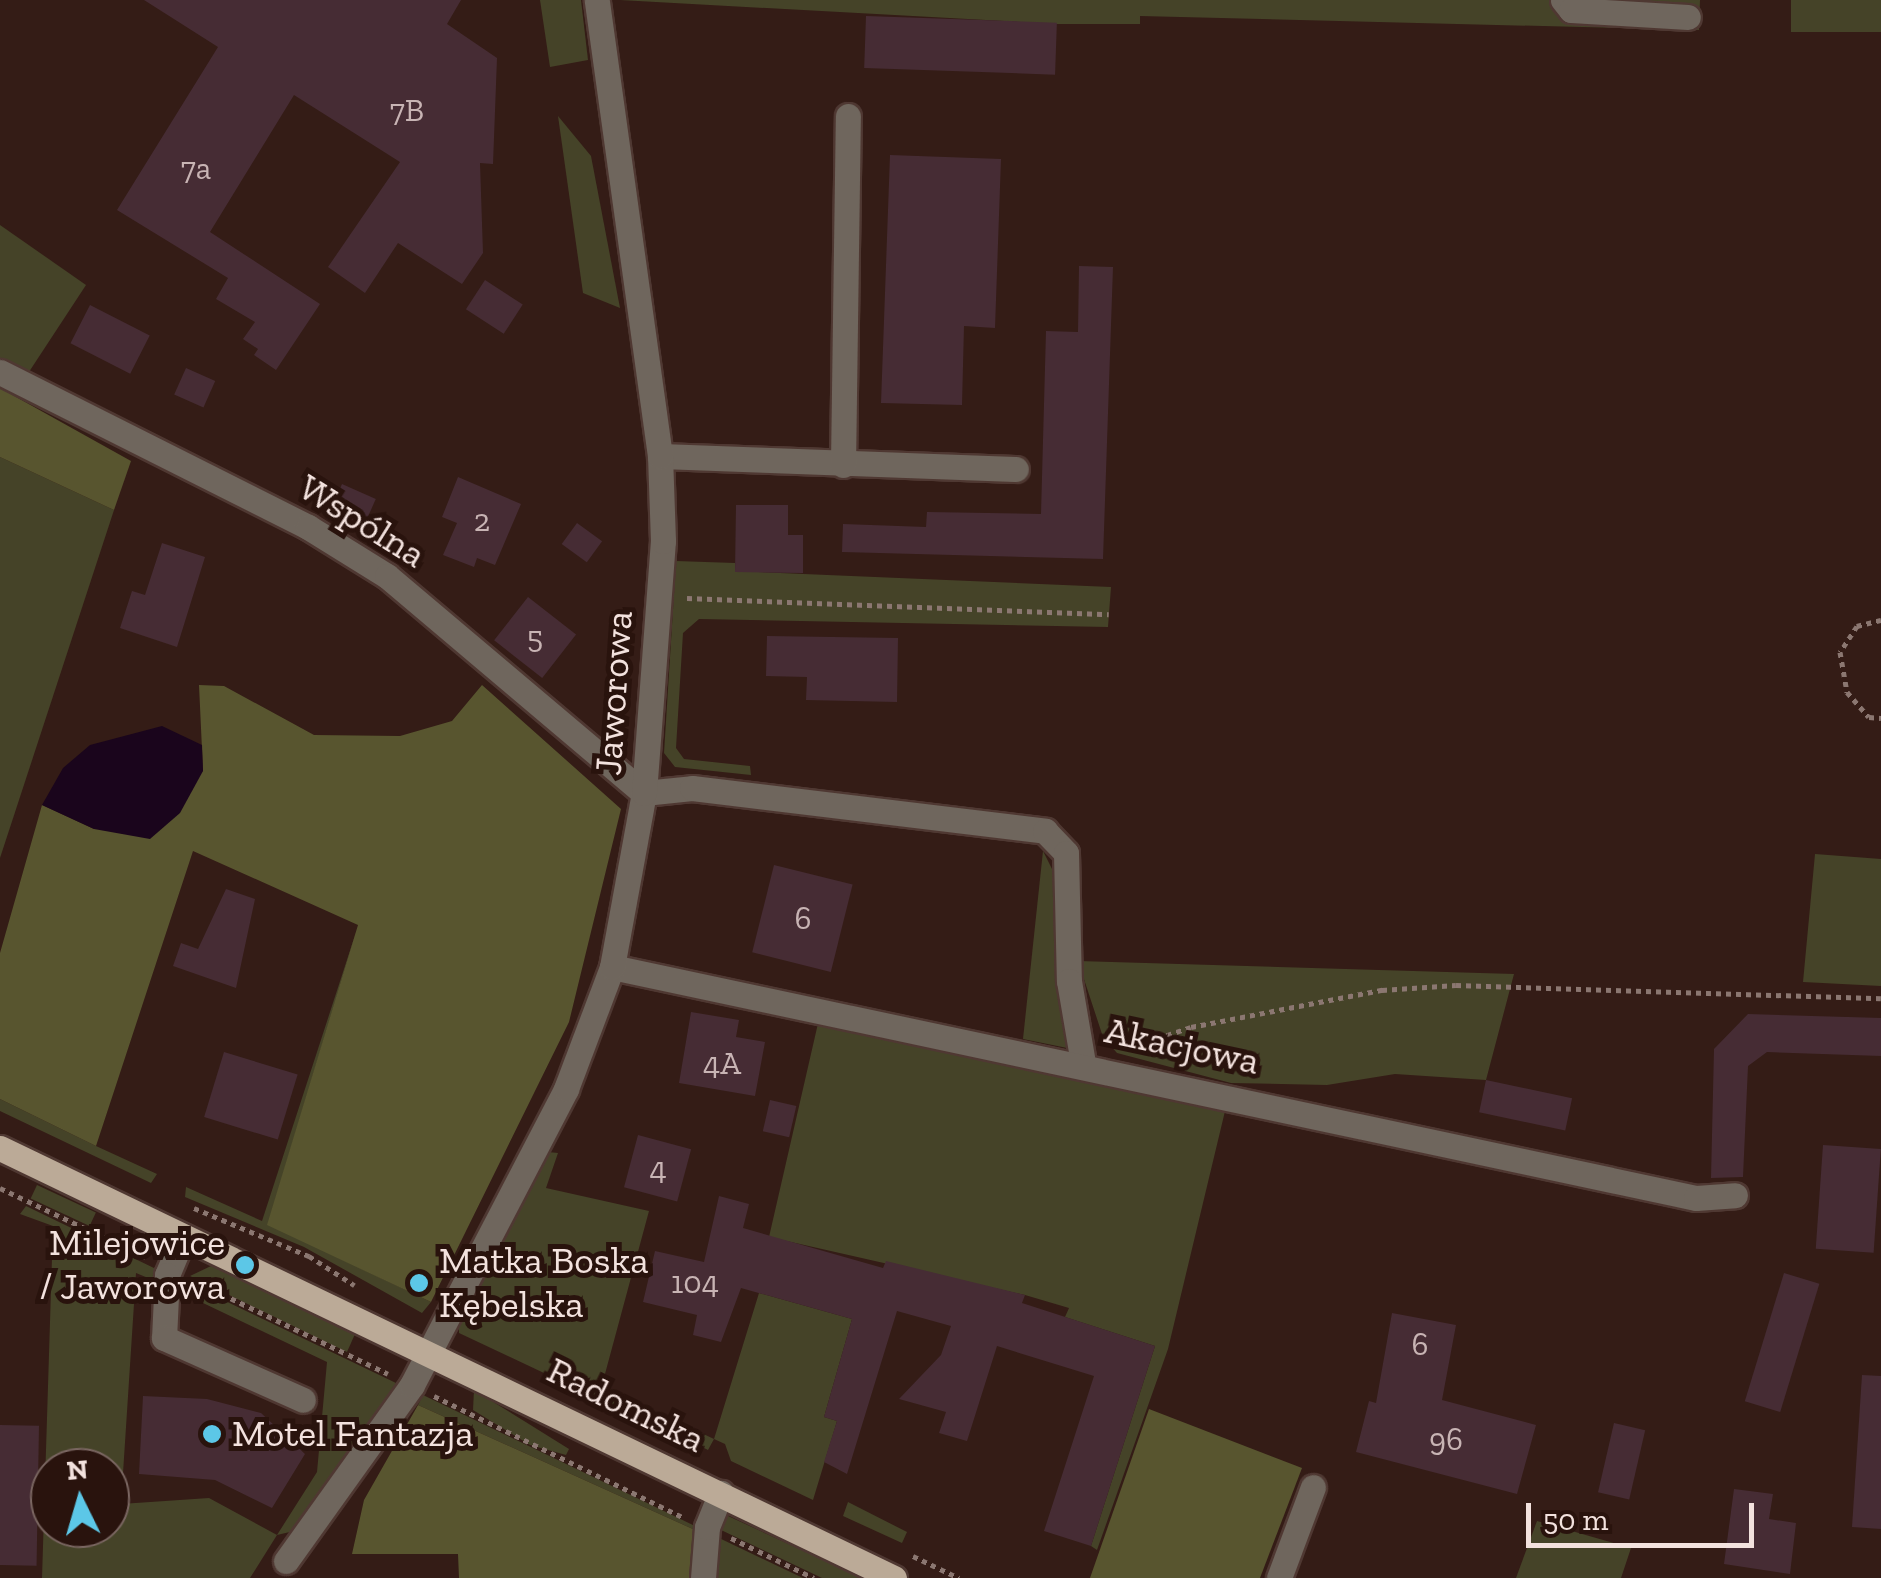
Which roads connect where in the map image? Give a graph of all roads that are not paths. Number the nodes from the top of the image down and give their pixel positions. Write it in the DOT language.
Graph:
graph roads {
  1 [pos="597,0"];
  2 [pos="1563,0"];
  3 [pos="1688,17"];
  4 [pos="848,116"];
  5 [pos="0,372"];
  6 [pos="660,456"];
  7 [pos="843,465"];
  8 [pos="1016,470"];
  9 [pos="644,793"];
  10 [pos="612,967"];
  11 [pos="1083,1063"];
  12 [pos="0,1148"];
  13 [pos="1735,1195"];
  14 [pos="183,1236"];
  15 [pos="430,1352"];
  16 [pos="304,1400"];
  17 [pos="1313,1487"];
  18 [pos="721,1493"];
  19 [pos="286,1561"];
  20 [pos="703,1578"];
  21 [pos="894,1578"];
  22 [pos="1280,1578"];
  1 -- 6 [label="street, Jaworowa"];
  2 -- 3 [label="street"];
  4 -- 7 [label="street"];
  5 -- 9 [label="street, Wspólna"];
  6 -- 7 [label="street"];
  6 -- 9 [label="street, Jaworowa"];
  7 -- 8 [label="street"];
  9 -- 10 [label="street, Jaworowa"];
  9 -- 11 [label="street"];
  10 -- 11 [label="street, Akacjowa"];
  10 -- 15 [label="street, Jaworowa"];
  11 -- 13 [label="street, Akacjowa"];
  12 -- 14 [label="main road, Radomska"];
  14 -- 15 [label="main road, Radomska"];
  14 -- 16 [label="street"];
  15 -- 18 [label="main road, Radomska"];
  15 -- 19 [label="street, Jaworowa"];
  17 -- 22 [label="street"];
  18 -- 20 [label="street"];
  18 -- 21 [label="main road, Radomska"];
}
